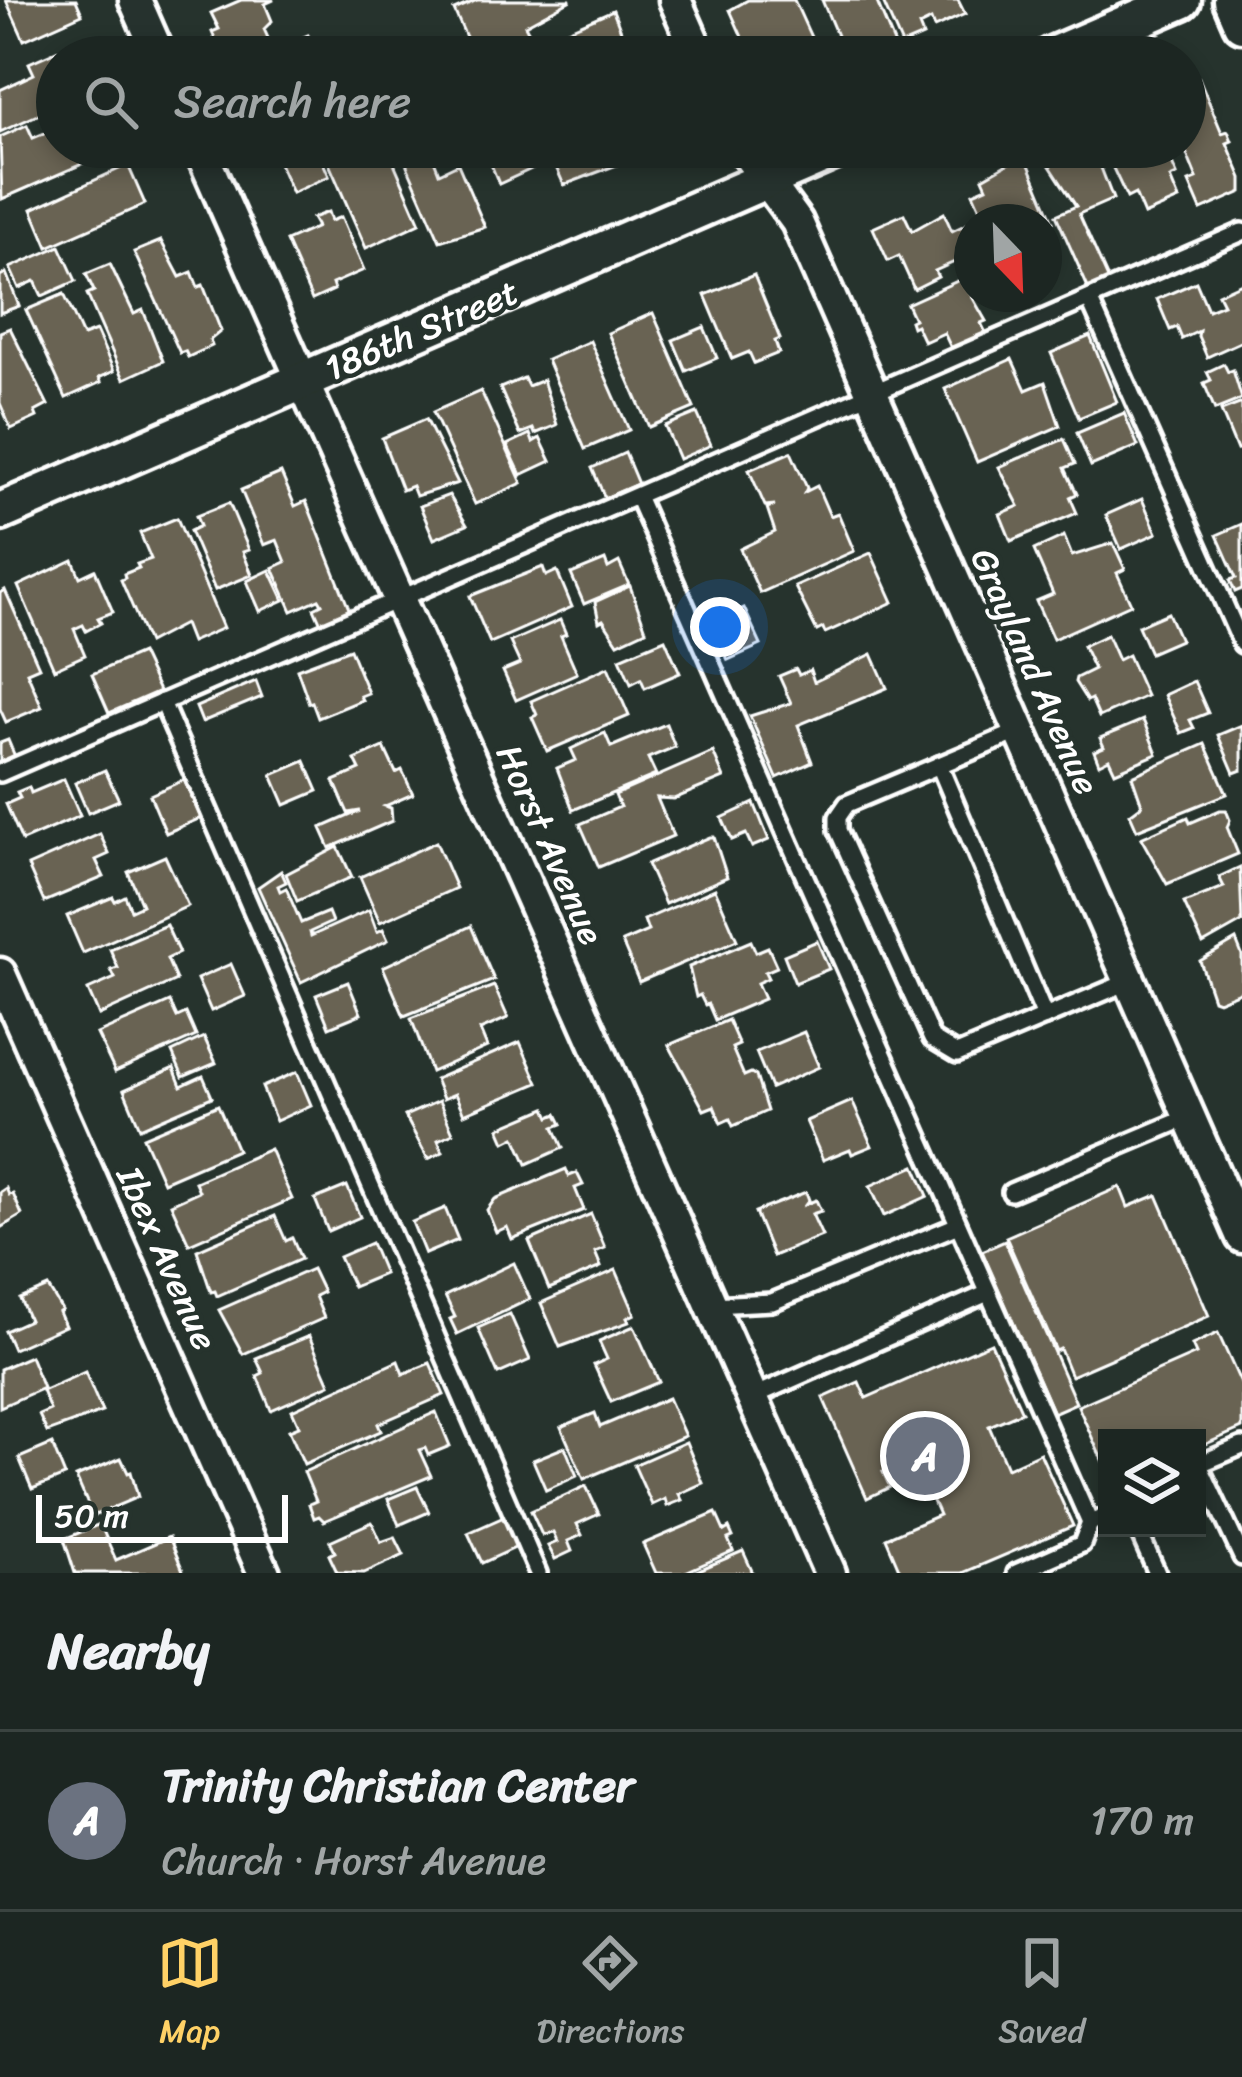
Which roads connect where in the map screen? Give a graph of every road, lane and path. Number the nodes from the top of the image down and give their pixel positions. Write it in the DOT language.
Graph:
graph roads {
  1 [pos="135,0"];
  2 [pos="675,0"];
  3 [pos="1182,0"];
  4 [pos="1232,0"];
  5 [pos="1242,23"];
  6 [pos="151,36"];
  7 [pos="691,36"];
  8 [pos="1099,36"];
  9 [pos="208,168"];
  10 [pos="756,168"];
  11 [pos="794,168"];
  12 [pos="764,181"];
  13 [pos="1242,232"];
  14 [pos="1089,299"];
  15 [pos="301,381"];
  16 [pos="872,394"];
  17 [pos="637,496"];
  18 [pos="0,512"];
  19 [pos="400,599"];
  20 [pos="1242,644"];
  21 [pos="162,702"];
  22 [pos="1020,731"];
  23 [pos="939,765"];
  24 [pos="0,772"];
  25 [pos="0,974"];
  26 [pos="1130,981"];
  27 [pos="1045,1017"];
  28 [pos="1190,1118"];
  29 [pos="1011,1192"];
  30 [pos="958,1226"];
  31 [pos="1242,1237"];
  32 [pos="988,1293"];
  33 [pos="711,1305"];
  34 [pos="752,1397"];
  35 [pos="1242,1446"];
  36 [pos="1206,1462"];
  37 [pos="1206,1482"];
  38 [pos="1098,1520"];
  39 [pos="1090,1523"];
  40 [pos="1141,1537"];
  41 [pos="1242,1557"];
  42 [pos="264,1573"];
  43 [pos="538,1573"];
  44 [pos="830,1573"];
  45 [pos="1016,1573"];
  46 [pos="1157,1573"];
  1 -- 6 [label="street"];
  2 -- 7 [label="street"];
  3 -- 8 [label="street"];
  4 -- 5 [label="street"];
  9 -- 15 [label="street, Horst Avenue"];
  10 -- 12 [label="street, Grayland Avenue"];
  11 -- 12 [label="street, 186th Street"];
  12 -- 15 [label="street, 186th Street"];
  12 -- 16 [label="street, Grayland Avenue"];
  13 -- 14 [label="lane"];
  14 -- 16 [label="lane"];
  14 -- 20 [label="lane"];
  15 -- 18 [label="street, 186th Street"];
  15 -- 19 [label="street, Horst Avenue"];
  16 -- 17 [label="lane"];
  16 -- 22 [label="street, Grayland Avenue"];
  17 -- 19 [label="lane"];
  17 -- 30 [label="lane"];
  19 -- 21 [label="lane"];
  19 -- 33 [label="street, Horst Avenue"];
  21 -- 24 [label="lane"];
  21 -- 43 [label="lane"];
  22 -- 23 [label="lane"];
  22 -- 26 [label="street, Grayland Avenue"];
  23 -- 27 [label="lane"];
  23 -- 27 [label="lane"];
  25 -- 42 [label="street, Ibex Avenue"];
  26 -- 27 [label="lane"];
  26 -- 28 [label="street, Grayland Avenue"];
  28 -- 29 [label="lane"];
  28 -- 31 [label="street, Grayland Avenue"];
  30 -- 32 [label="lane"];
  30 -- 33 [label="lane"];
  32 -- 34 [label="lane"];
  32 -- 39 [label="lane"];
  33 -- 34 [label="street, Horst Avenue"];
  34 -- 44 [label="street, Horst Avenue"];
  35 -- 36 [label="lane"];
  37 -- 41 [label="lane"];
  38 -- 39 [label="lane"];
  39 -- 45 [label="lane"];
  40 -- 46 [label="lane"];
}
